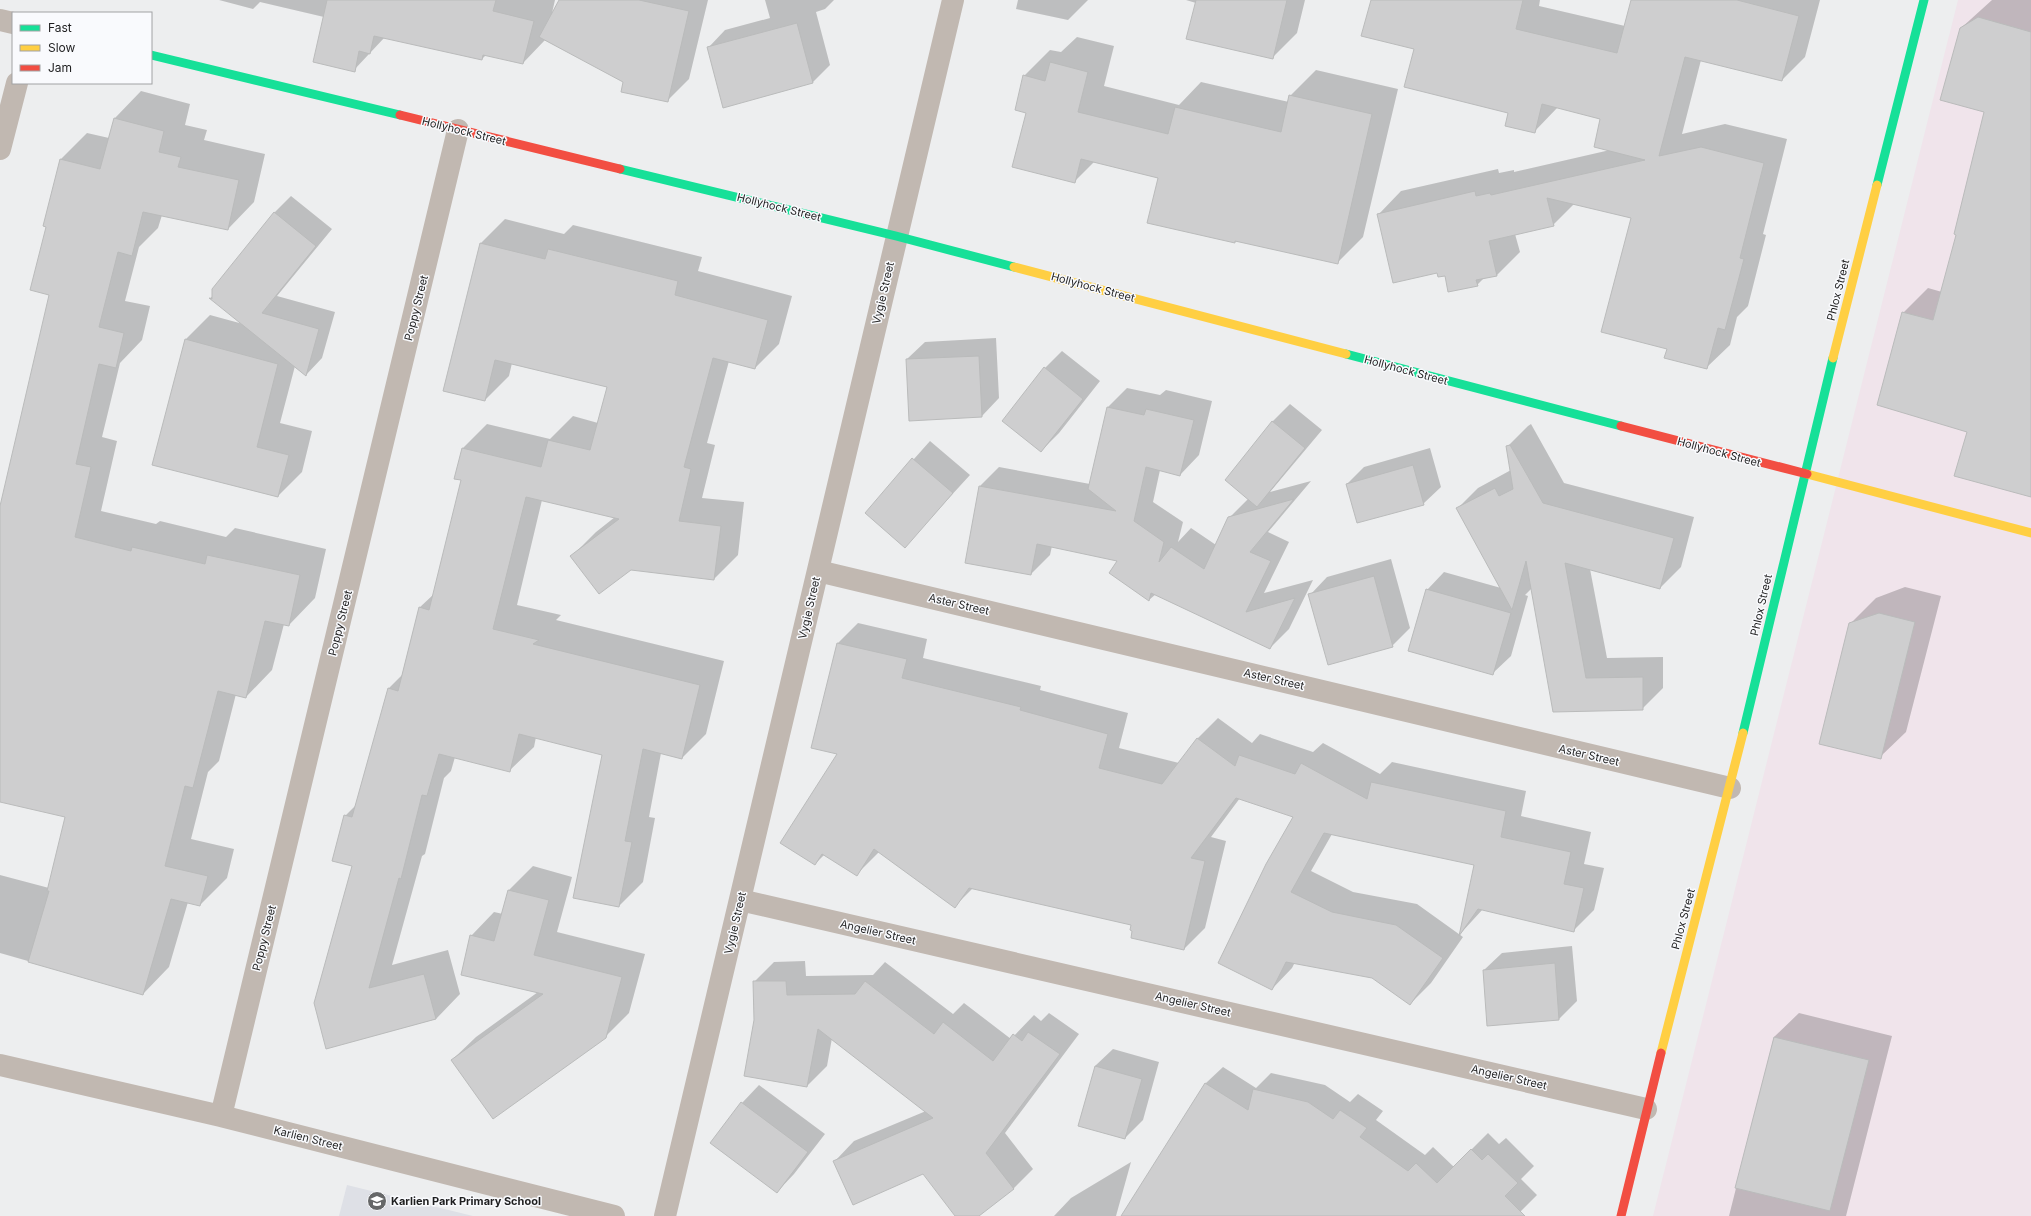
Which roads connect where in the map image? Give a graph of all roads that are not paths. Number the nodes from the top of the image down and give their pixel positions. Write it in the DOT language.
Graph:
graph roads {
  1 [pos="953,0"];
  2 [pos="1924,0"];
  3 [pos="0,20"];
  4 [pos="12,22"];
  5 [pos="152,55"];
  6 [pos="17,84"];
  7 [pos="458,130"];
  8 [pos="0,149"];
  9 [pos="896,236"];
  10 [pos="1804,474"];
  11 [pos="2031,533"];
  12 [pos="818,571"];
  13 [pos="1730,788"];
  14 [pos="740,900"];
  15 [pos="0,1065"];
  16 [pos="1646,1109"];
  17 [pos="221,1116"];
  18 [pos="614,1216"];
  19 [pos="665,1216"];
  20 [pos="1621,1216"];
  1 -- 9 [label="street, Vygie Street"];
  2 -- 10 [label="street, Phlox Street"];
  3 -- 4 [label="street"];
  5 -- 7 [label="street, Hollyhock Street"];
  6 -- 8 [label="street"];
  7 -- 9 [label="street, Hollyhock Street"];
  7 -- 17 [label="street, Poppy Street"];
  9 -- 10 [label="street, Hollyhock Street"];
  9 -- 12 [label="street, Vygie Street"];
  10 -- 11 [label="street, Hollyhock Street"];
  10 -- 13 [label="street, Phlox Street"];
  12 -- 13 [label="street, Aster Street"];
  12 -- 14 [label="street, Vygie Street"];
  13 -- 16 [label="street, Phlox Street"];
  14 -- 16 [label="street, Angelier Street"];
  14 -- 19 [label="street, Vygie Street"];
  15 -- 17 [label="street, Karlien Street"];
  16 -- 20 [label="street, Phlox Street"];
  17 -- 18 [label="street, Karlien Street"];
}
